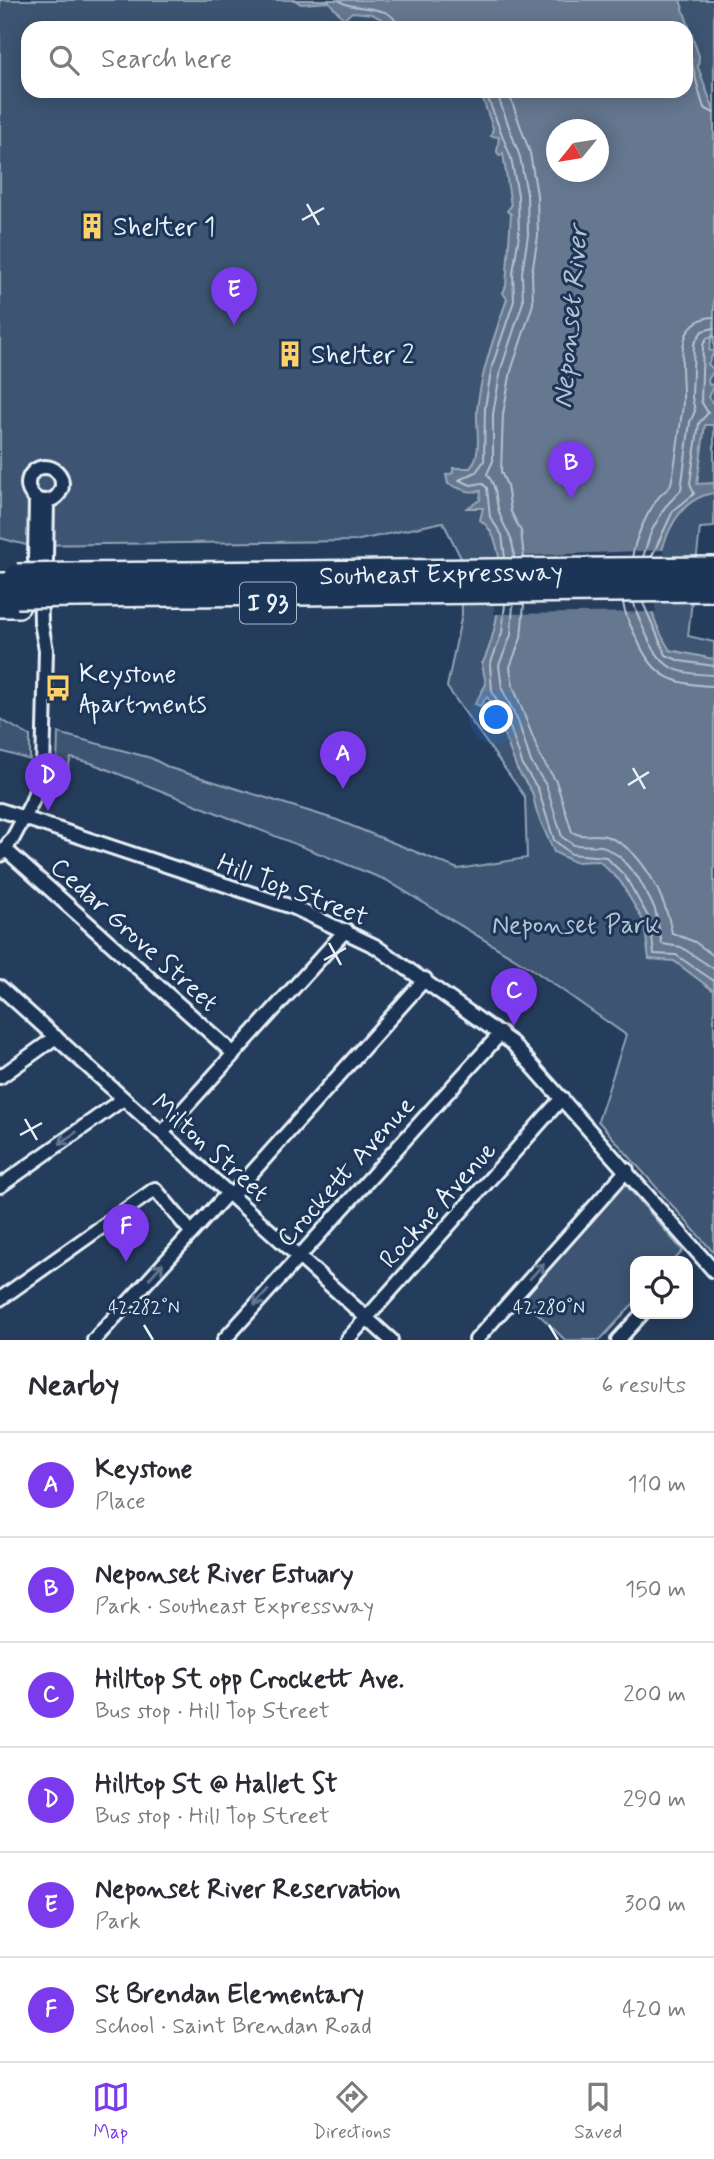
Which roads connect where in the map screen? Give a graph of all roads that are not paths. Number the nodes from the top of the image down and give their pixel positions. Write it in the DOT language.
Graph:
graph roads {
  1 [pos="42,500"];
  2 [pos="704,584"];
  3 [pos="9,590"];
  4 [pos="0,810"];
  5 [pos="24,818"];
  6 [pos="3,852"];
  7 [pos="346,930"];
  8 [pos="425,979"];
  9 [pos="0,987"];
  10 [pos="501,1033"];
  11 [pos="56,1037"];
  12 [pos="233,1053"];
  13 [pos="0,1077"];
  14 [pos="562,1098"];
  15 [pos="124,1099"];
  16 [pos="162,1133"];
  17 [pos="628,1170"];
  18 [pos="0,1186"];
  19 [pos="230,1194"];
  20 [pos="191,1232"];
  21 [pos="698,1252"];
  22 [pos="299,1257"];
  23 [pos="693,1258"];
  24 [pos="714,1271"];
  25 [pos="0,1300"];
  26 [pos="366,1318"];
  27 [pos="637,1319"];
  28 [pos="94,1340"];
  29 [pos="224,1340"];
  30 [pos="346,1340"];
  31 [pos="391,1340"];
  32 [pos="476,1340"];
  33 [pos="618,1340"];
  1 -- 5 [label="street"];
  2 -- 3 [label="highway, Southeast Expressway / I 93, bridge"];
  4 -- 5 [label="street, Hill Top Street"];
  5 -- 6 [label="street"];
  5 -- 7 [label="street, Hill Top Street"];
  6 -- 12 [label="street, Cedar Grove Street"];
  7 -- 8 [label="street, Hill Top Street"];
  7 -- 12 [label="street"];
  8 -- 10 [label="street, Hill Top Street"];
  8 -- 19 [label="street"];
  9 -- 11 [label="street, Milton Street"];
  10 -- 14 [label="street, Hill Top Street"];
  10 -- 22 [label="street, Crockett Avenue"];
  11 -- 13 [label="street"];
  11 -- 15 [label="street, Milton Street"];
  12 -- 16 [label="street"];
  14 -- 17 [label="street, Hill Top Street"];
  14 -- 26 [label="street, Rockne Avenue"];
  15 -- 16 [label="street, Milton Street"];
  15 -- 18 [label="street, one-way"];
  16 -- 19 [label="street, Milton Street"];
  17 -- 21 [label="street, Hill Top Street"];
  32 -- 17 [label="street, one-way"];
  19 -- 20 [label="street"];
  19 -- 22 [label="street, Milton Street"];
  20 -- 25 [label="street"];
  28 -- 20 [label="street, one-way"];
  21 -- 23 [label="street"];
  21 -- 24 [label="street, Hill Top Street"];
  22 -- 26 [label="street, Milton Street"];
  22 -- 29 [label="street, Crockett Avenue, one-way"];
  26 -- 30 [label="street, Rockne Avenue"];
  26 -- 31 [label="street, Milton Street"];
  27 -- 33 [label="street"];
}
